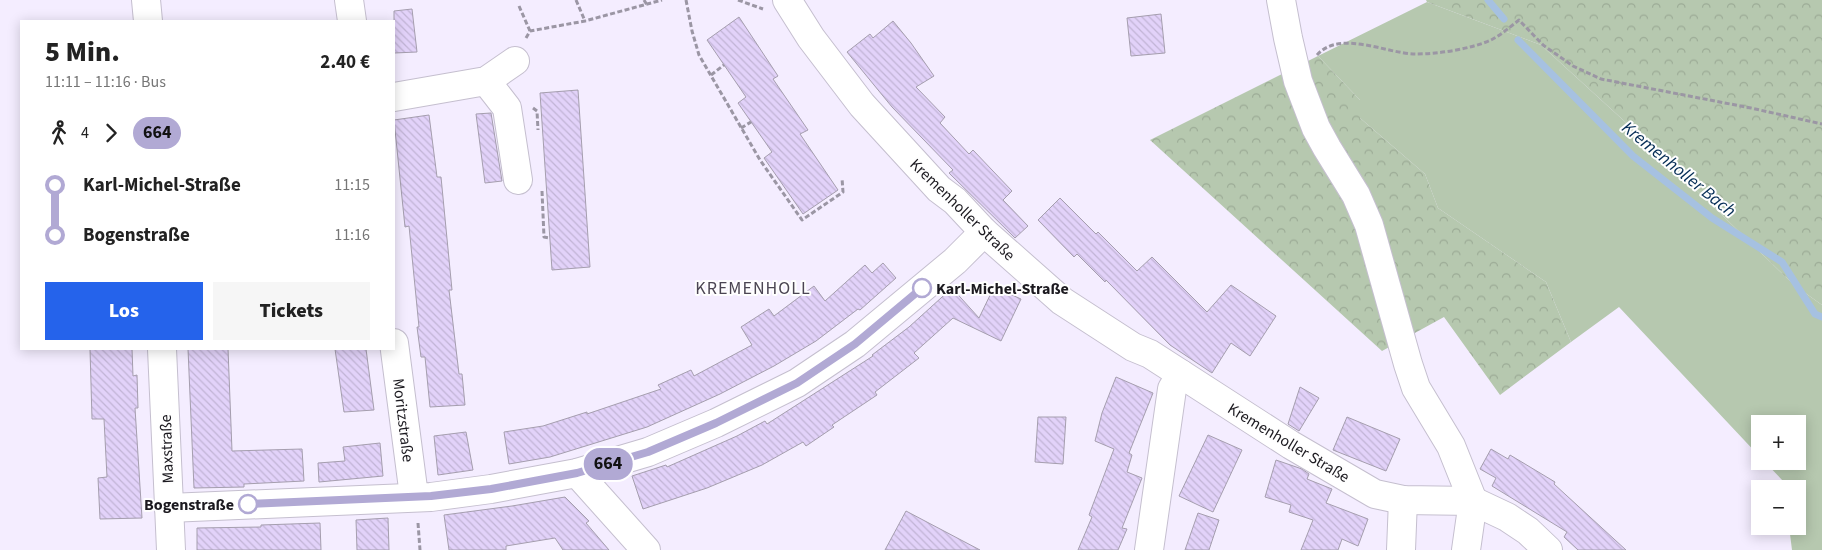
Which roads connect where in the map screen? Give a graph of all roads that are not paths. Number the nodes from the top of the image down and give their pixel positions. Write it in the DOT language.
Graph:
graph roads {
  1 [pos="146,0"];
  2 [pos="349,0"];
  3 [pos="787,0"];
  4 [pos="1282,0"];
  5 [pos="148,20"];
  6 [pos="352,20"];
  7 [pos="516,61"];
  8 [pos="486,80"];
  9 [pos="395,97"];
  10 [pos="518,180"];
  11 [pos="984,232"];
  12 [pos="162,350"];
  13 [pos="395,350"];
  14 [pos="1180,374"];
  15 [pos="577,473"];
  16 [pos="414,496"];
  17 [pos="1403,500"];
  18 [pos="1472,501"];
  19 [pos="169,508"];
  20 [pos="171,550"];
  21 [pos="646,550"];
  22 [pos="1149,550"];
  23 [pos="1401,550"];
  24 [pos="1466,550"];
  25 [pos="1548,550"];
  1 -- 5 [label="street"];
  2 -- 6 [label="street"];
  3 -- 11 [label="street, Kremenholler Straße"];
  4 -- 18 [label="street"];
  7 -- 8 [label="street"];
  8 -- 9 [label="street"];
  8 -- 10 [label="street"];
  11 -- 14 [label="street, Kremenholler Straße"];
  11 -- 15 [label="street"];
  12 -- 19 [label="street, Maxstraße"];
  13 -- 16 [label="street, Moritzstraße"];
  14 -- 17 [label="street, Kremenholler Straße"];
  14 -- 22 [label="street"];
  15 -- 16 [label="street"];
  15 -- 21 [label="street"];
  16 -- 19 [label="street"];
  17 -- 18 [label="street"];
  17 -- 23 [label="street"];
  18 -- 24 [label="street"];
  18 -- 25 [label="street"];
  19 -- 20 [label="street, Maxstraße"];
}
